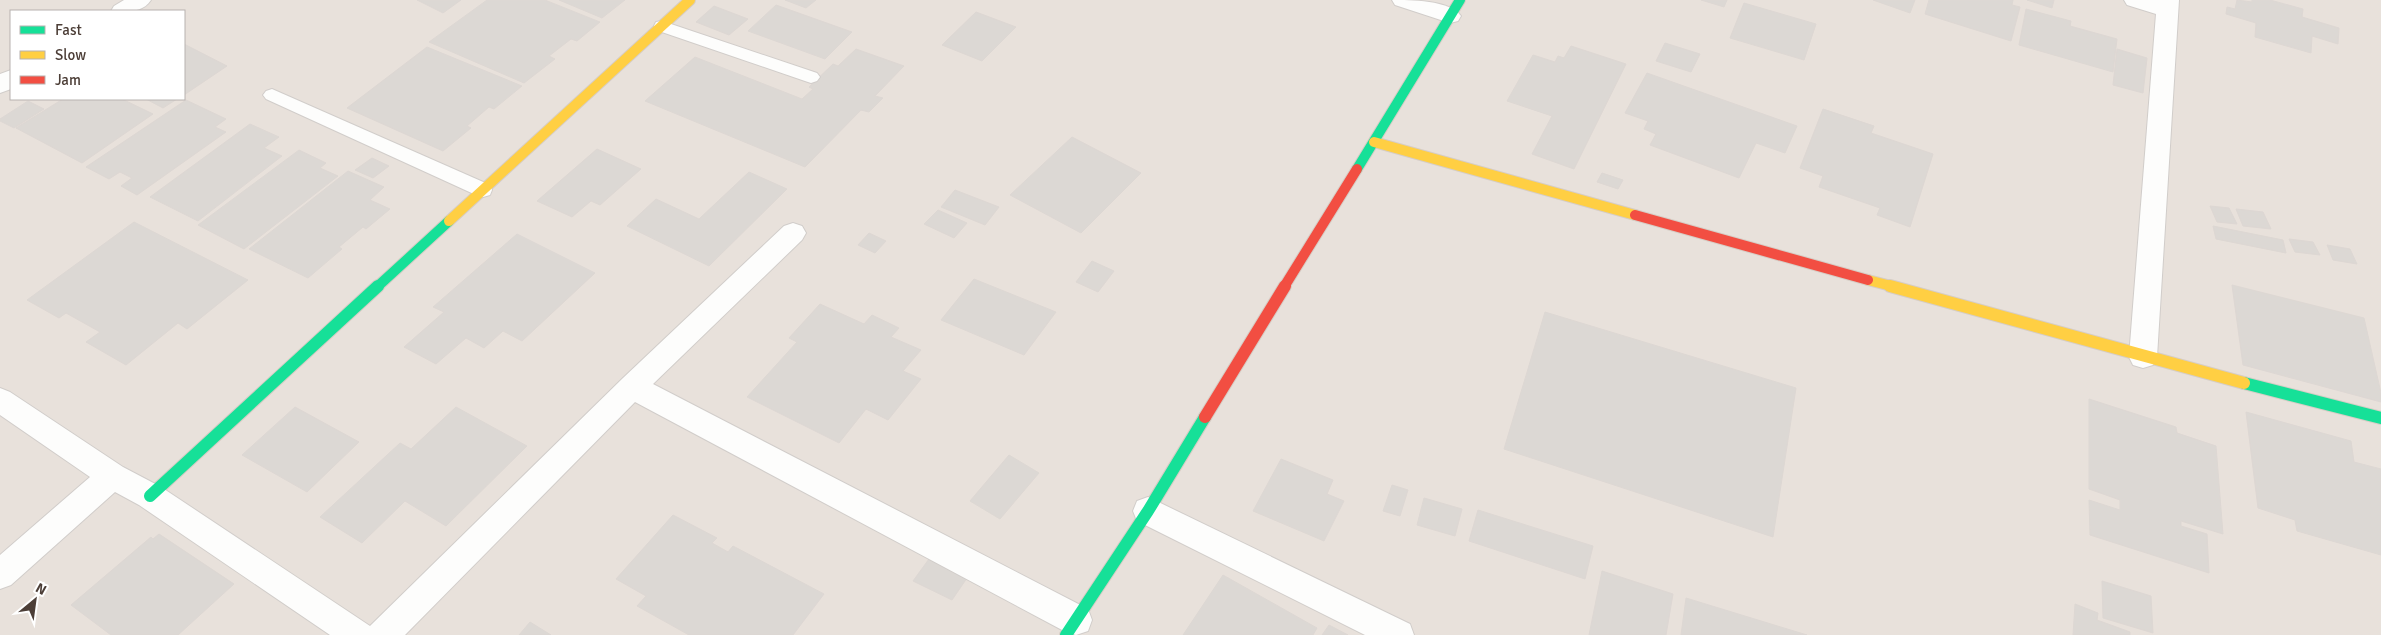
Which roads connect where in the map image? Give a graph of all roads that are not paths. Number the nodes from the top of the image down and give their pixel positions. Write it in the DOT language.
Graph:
graph roads {
  1 [pos="140,0"];
  2 [pos="690,0"];
  3 [pos="1403,0"];
  4 [pos="2135,0"];
  5 [pos="2168,5"];
  6 [pos="1455,8"];
  7 [pos="124,10"];
  8 [pos="662,26"];
  9 [pos="811,77"];
  10 [pos="272,95"];
  11 [pos="1374,142"];
  12 [pos="483,190"];
  13 [pos="793,233"];
  14 [pos="2143,357"];
  15 [pos="632,386"];
  16 [pos="0,400"];
  17 [pos="2381,418"];
  18 [pos="112,476"];
  19 [pos="150,496"];
  20 [pos="1148,511"];
  21 [pos="0,576"];
  22 [pos="1071,628"];
  23 [pos="358,635"];
  24 [pos="383,635"];
  25 [pos="1398,635"];
  1 -- 7 [label="street"];
  2 -- 8 [label="street"];
  3 -- 6 [label="street"];
  4 -- 5 [label="street"];
  5 -- 14 [label="street"];
  6 -- 11 [label="street"];
  8 -- 9 [label="lane"];
  8 -- 12 [label="street"];
  10 -- 12 [label="lane"];
  11 -- 14 [label="street"];
  11 -- 20 [label="street"];
  12 -- 19 [label="street"];
  13 -- 15 [label="street"];
  14 -- 17 [label="street"];
  15 -- 22 [label="street"];
  15 -- 24 [label="street"];
  16 -- 18 [label="street"];
  18 -- 19 [label="street"];
  18 -- 21 [label="street"];
  19 -- 23 [label="street"];
  20 -- 22 [label="street"];
  20 -- 25 [label="street"];
}
